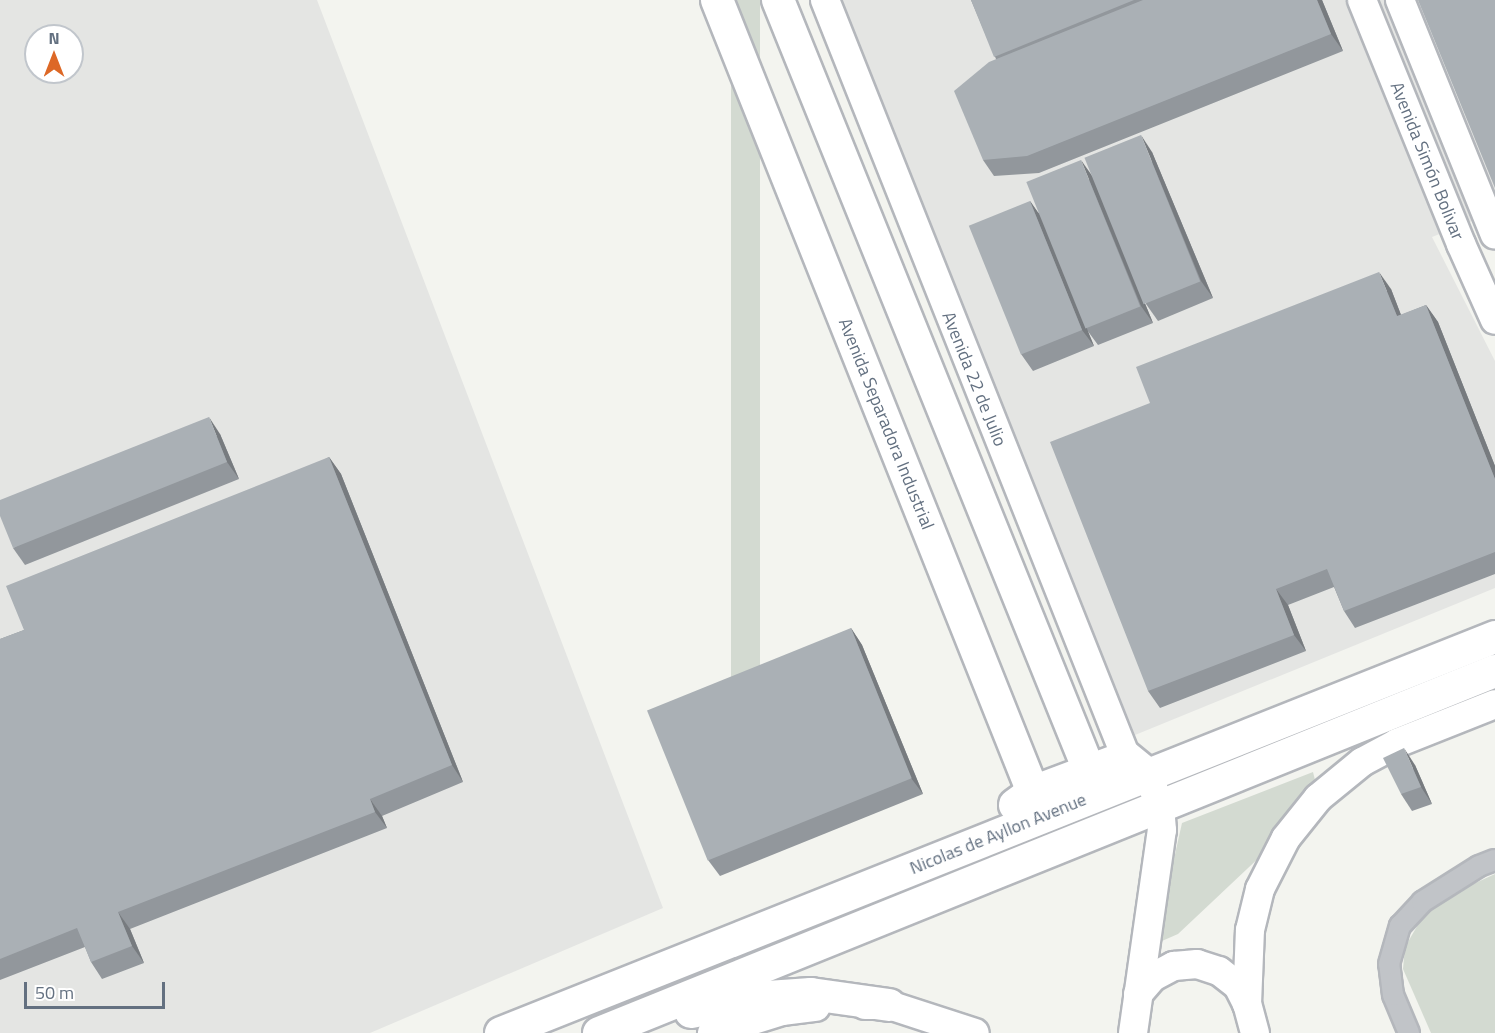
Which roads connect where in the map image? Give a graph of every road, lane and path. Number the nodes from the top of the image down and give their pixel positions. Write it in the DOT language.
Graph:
graph roads {
  1 [pos="717,0"];
  2 [pos="778,0"];
  3 [pos="825,0"];
  4 [pos="1362,0"];
  5 [pos="1400,0"];
  6 [pos="1495,235"];
  7 [pos="1495,320"];
  8 [pos="1495,638"];
  9 [pos="1495,671"];
  10 [pos="1495,704"];
  11 [pos="1137,766"];
  12 [pos="1089,770"];
  13 [pos="1033,792"];
  14 [pos="1160,806"];
  15 [pos="967,846"];
  16 [pos="1495,860"];
  17 [pos="1138,994"];
  18 [pos="1247,1004"];
  19 [pos="889,1005"];
  20 [pos="608,1030"];
  21 [pos="501,1033"];
  22 [pos="712,1033"];
  23 [pos="975,1033"];
  24 [pos="1133,1033"];
  25 [pos="1255,1033"];
  26 [pos="1409,1033"];
  1 -- 13 [label="main road, Avenida Separadora Industrial"];
  2 -- 12 [label="main road"];
  3 -- 11 [label="street, Avenida 22 de Julio"];
  4 -- 7 [label="street, Avenida Simón Bolivar"];
  5 -- 6 [label="street, Avenida Simón Bolivar"];
  8 -- 11 [label="main road, Nicolas de Ayllon Avenue"];
  9 -- 14 [label="main road, Nicolas de Ayllon Avenue"];
  10 -- 18 [label="street"];
  11 -- 12 [label="main road"];
  11 -- 14 [label="street"];
  11 -- 15 [label="main road, Nicolas de Ayllon Avenue"];
  12 -- 13 [label="main road"];
  13 -- 15 [label="main road"];
  14 -- 17 [label="street"];
  14 -- 20 [label="main road, Nicolas de Ayllon Avenue"];
  15 -- 21 [label="main road, Nicolas de Ayllon Avenue"];
  16 -- 26 [label="street"];
  17 -- 18 [label="street"];
  17 -- 24 [label="street"];
  18 -- 25 [label="street"];
  19 -- 20 [label="main road"];
  19 -- 22 [label="street"];
  19 -- 23 [label="street"];
}
